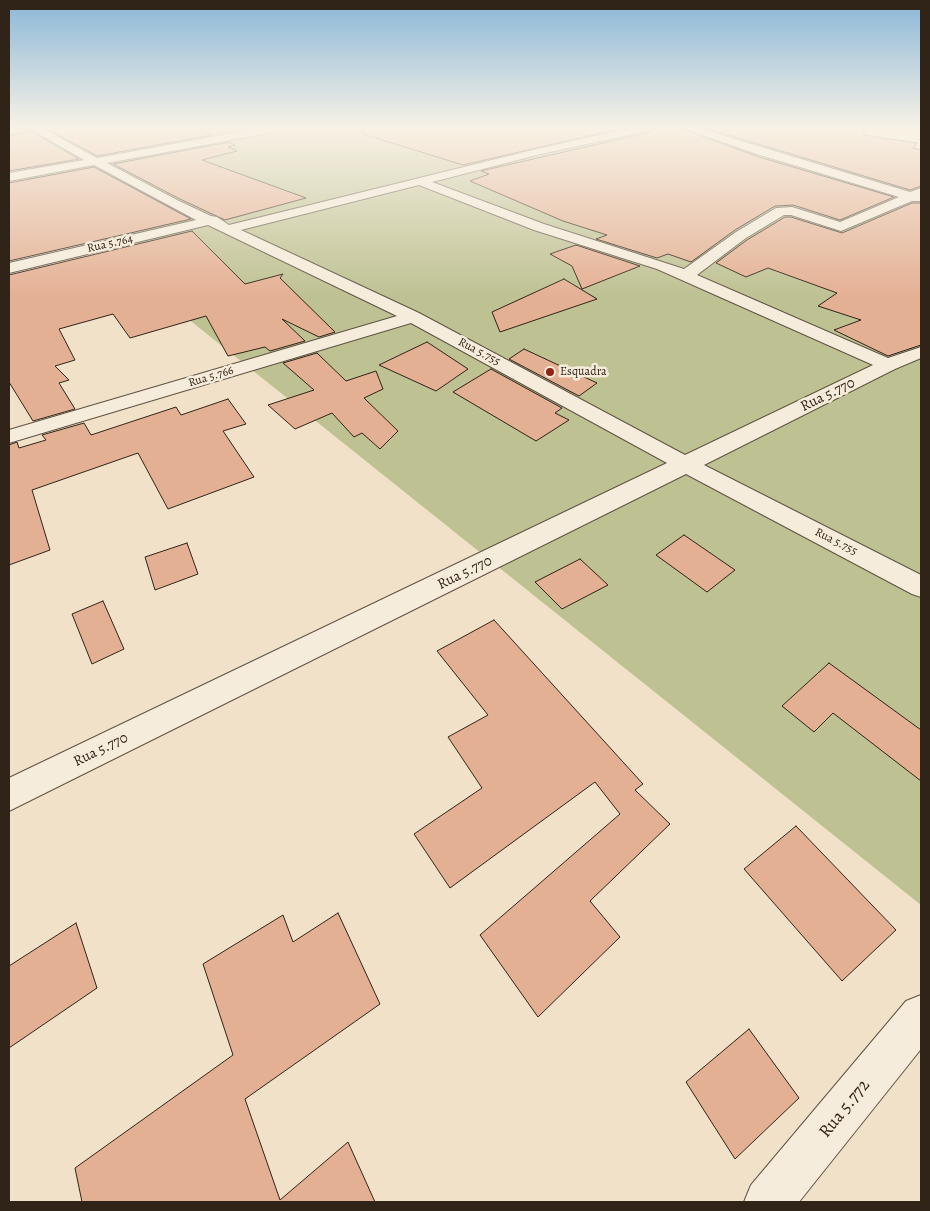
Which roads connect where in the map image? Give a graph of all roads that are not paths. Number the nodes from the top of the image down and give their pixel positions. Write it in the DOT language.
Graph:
graph roads {
  1 [pos="135,184"];
  2 [pos="409,184"];
  3 [pos="426,184"];
  4 [pos="872,184"];
  5 [pos="918,196"];
  6 [pos="212,220"];
  7 [pos="228,229"];
  8 [pos="9,268"];
  9 [pos="685,276"];
  10 [pos="413,317"];
  11 [pos="921,352"];
  12 [pos="888,365"];
  13 [pos="9,437"];
  14 [pos="687,465"];
  15 [pos="921,587"];
  16 [pos="9,795"];
  17 [pos="921,1016"];
  18 [pos="768,1202"];
  1 -- 6 [label="street, Rua 5.755"];
  2 -- 7 [label="street"];
  3 -- 9 [label="street"];
  4 -- 5 [label="street"];
  5 -- 9 [label="street"];
  6 -- 7 [label="street, Rua 5.755"];
  6 -- 8 [label="street, Rua 5.764"];
  7 -- 10 [label="street, Rua 5.755"];
  9 -- 12 [label="street"];
  10 -- 13 [label="street, Rua 5.766"];
  10 -- 14 [label="street, Rua 5.755"];
  11 -- 12 [label="street, Rua 5.770"];
  12 -- 14 [label="street, Rua 5.770"];
  14 -- 15 [label="street, Rua 5.755"];
  14 -- 16 [label="street, Rua 5.770"];
  17 -- 18 [label="street, Rua 5.772"];
}
